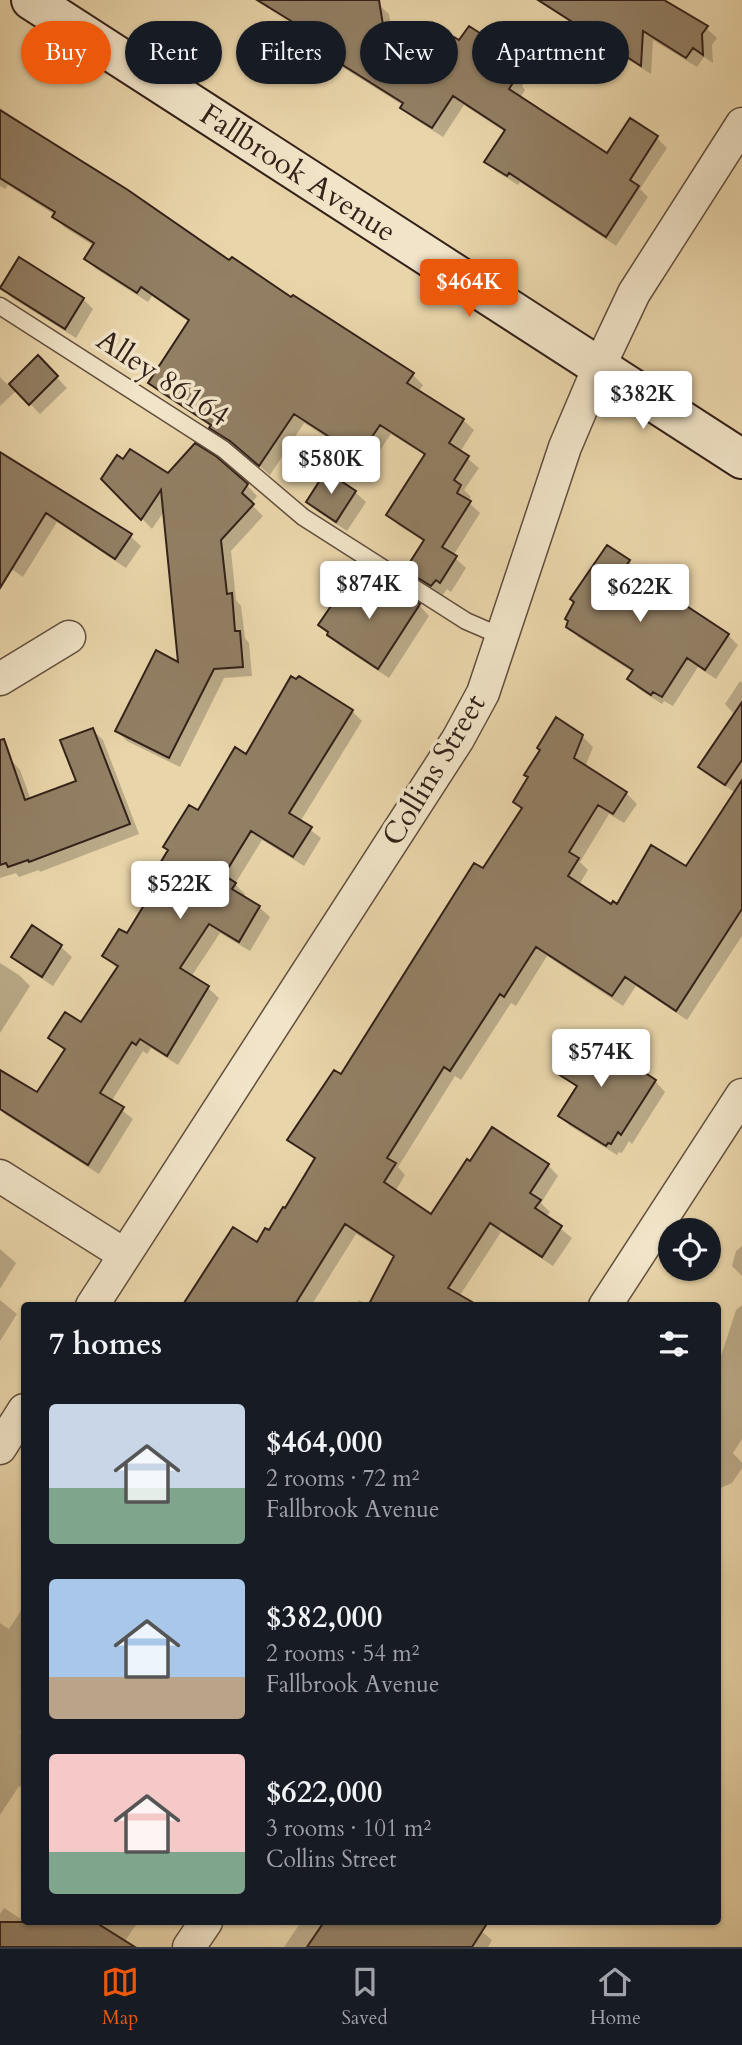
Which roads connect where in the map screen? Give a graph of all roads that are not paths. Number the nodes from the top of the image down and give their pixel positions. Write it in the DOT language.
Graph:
graph roads {
  1 [pos="31,0"];
  2 [pos="742,124"];
  3 [pos="0,306"];
  4 [pos="599,367"];
  5 [pos="742,458"];
  6 [pos="503,636"];
  7 [pos="69,637"];
  8 [pos="0,679"];
  9 [pos="742,1095"];
  10 [pos="0,1176"];
  11 [pos="125,1255"];
  12 [pos="95,1302"];
  13 [pos="609,1302"];
  14 [pos="21,1415"];
  15 [pos="0,1448"];
  16 [pos="204,1925"];
  17 [pos="189,1947"];
  1 -- 4 [label="main road, Fallbrook Avenue"];
  2 -- 4 [label="street, Collins Street"];
  3 -- 6 [label="lane, Alley 86164"];
  4 -- 5 [label="main road, Fallbrook Avenue"];
  4 -- 6 [label="street, Collins Street"];
  6 -- 11 [label="street, Collins Street"];
  7 -- 8 [label="street"];
  9 -- 13 [label="street"];
  10 -- 11 [label="street"];
  11 -- 12 [label="street, Collins Street"];
  14 -- 15 [label="street"];
  16 -- 17 [label="street"];
}
